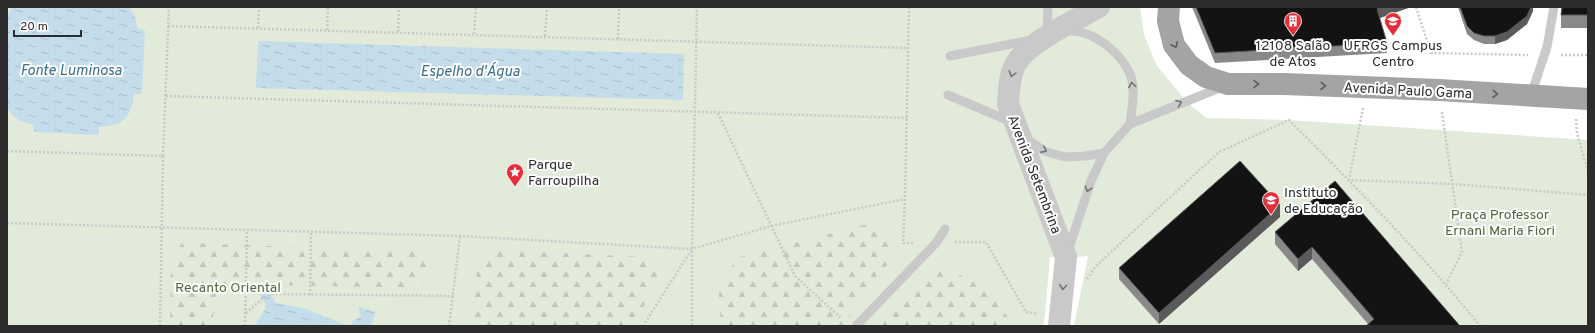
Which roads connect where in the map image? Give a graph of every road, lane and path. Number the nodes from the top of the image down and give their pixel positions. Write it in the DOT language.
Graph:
graph roads {
  1 [pos="169,7"];
  2 [pos="259,7"];
  3 [pos="328,7"];
  4 [pos="399,7"];
  5 [pos="476,7"];
  6 [pos="547,7"];
  7 [pos="619,7"];
  8 [pos="697,7"];
  9 [pos="909,7"];
  10 [pos="1048,7"];
  11 [pos="1099,7"];
  12 [pos="1169,7"];
  13 [pos="1416,7"];
  14 [pos="1554,7"];
  15 [pos="168,26"];
  16 [pos="258,28"];
  17 [pos="327,30"];
  18 [pos="398,32"];
  19 [pos="474,34"];
  20 [pos="545,36"];
  21 [pos="1047,36"];
  22 [pos="618,39"];
  23 [pos="696,42"];
  24 [pos="908,48"];
  25 [pos="1545,55"];
  26 [pos="1588,55"];
  27 [pos="950,56"];
  28 [pos="1228,84"];
  29 [pos="1366,88"];
  30 [pos="1439,90"];
  31 [pos="166,96"];
  32 [pos="948,96"];
  33 [pos="1530,96"];
  34 [pos="1581,99"];
  35 [pos="694,112"];
  36 [pos="718,112"];
  37 [pos="907,118"];
  38 [pos="1016,124"];
  39 [pos="1130,124"];
  40 [pos="7,151"];
  41 [pos="1104,153"];
  42 [pos="163,156"];
  43 [pos="1588,172"];
  44 [pos="1349,180"];
  45 [pos="1453,184"];
  46 [pos="1588,195"];
  47 [pos="906,199"];
  48 [pos="7,223"];
  49 [pos="770,226"];
  50 [pos="161,228"];
  51 [pos="945,229"];
  52 [pos="247,230"];
  53 [pos="311,232"];
  54 [pos="460,236"];
  55 [pos="936,242"];
  56 [pos="692,249"];
  57 [pos="1066,257"];
  58 [pos="1446,284"];
  59 [pos="1083,285"];
  60 [pos="310,295"];
  61 [pos="454,296"];
  62 [pos="246,313"];
  63 [pos="844,321"];
  64 [pos="1060,321"];
  65 [pos="160,326"];
  66 [pos="245,326"];
  67 [pos="449,326"];
  68 [pos="642,326"];
  69 [pos="692,326"];
  70 [pos="856,326"];
  71 [pos="1480,326"];
  1 -- 15 [label="path"];
  2 -- 16 [label="path"];
  3 -- 17 [label="path"];
  4 -- 18 [label="path"];
  5 -- 19 [label="path"];
  6 -- 20 [label="path"];
  7 -- 22 [label="path"];
  8 -- 23 [label="path"];
  9 -- 24 [label="path"];
  10 -- 21 [label="lane"];
  11 -- 21 [label="street, Avenida Setembrina"];
  12 -- 28 [label="main road, Avenida Paulo Gama, one-way"];
  13 -- 25 [label="path"];
  14 -- 25 [label="lane"];
  15 -- 16 [label="path"];
  15 -- 31 [label="path"];
  16 -- 17 [label="path"];
  17 -- 18 [label="path"];
  18 -- 19 [label="path"];
  19 -- 20 [label="path"];
  20 -- 22 [label="path"];
  21 -- 27 [label="lane"];
  21 -- 38 [label="street, Avenida Setembrina, one-way"];
  39 -- 21 [label="lane, Avenida Setembrina, one-way"];
  22 -- 23 [label="path"];
  23 -- 24 [label="path"];
  23 -- 35 [label="path"];
  24 -- 37 [label="path"];
  25 -- 26 [label="path"];
  25 -- 33 [label="lane"];
  28 -- 29 [label="main road, Avenida Paulo Gama, one-way"];
  39 -- 28 [label="lane, Avenida Paulo Gama, one-way"];
  29 -- 30 [label="main road, Avenida Paulo Gama"];
  29 -- 44 [label="path"];
  30 -- 33 [label="main road, Avenida Paulo Gama, one-way"];
  30 -- 45 [label="path"];
  31 -- 35 [label="path"];
  31 -- 42 [label="path"];
  32 -- 38 [label="lane"];
  33 -- 34 [label="main road, Avenida Paulo Gama"];
  34 -- 43 [label="path"];
  35 -- 36 [label="path"];
  35 -- 56 [label="path"];
  36 -- 37 [label="path"];
  36 -- 49 [label="path"];
  37 -- 47 [label="path"];
  38 -- 41 [label="lane, one-way"];
  38 -- 57 [label="street, Avenida Setembrina"];
  39 -- 41 [label="lane, Avenida Paulo Gama"];
  40 -- 42 [label="path"];
  41 -- 57 [label="lane, Avenida Paulo Gama, one-way"];
  42 -- 50 [label="path"];
  44 -- 45 [label="path"];
  44 -- 58 [label="path"];
  44 -- 59 [label="path"];
  45 -- 46 [label="path"];
  45 -- 58 [label="path"];
  47 -- 49 [label="path"];
  47 -- 55 [label="path"];
  48 -- 50 [label="path"];
  49 -- 56 [label="path"];
  49 -- 63 [label="path"];
  50 -- 52 [label="path"];
  50 -- 65 [label="path"];
  51 -- 55 [label="lane"];
  52 -- 53 [label="path"];
  52 -- 62 [label="path"];
  53 -- 54 [label="path"];
  53 -- 60 [label="path"];
  54 -- 56 [label="path"];
  54 -- 61 [label="path"];
  55 -- 64 [label="path"];
  55 -- 70 [label="lane"];
  56 -- 68 [label="path"];
  56 -- 69 [label="path"];
  57 -- 64 [label="street, Avenida Setembrina, one-way"];
  58 -- 71 [label="path"];
  60 -- 61 [label="path"];
  60 -- 62 [label="path"];
  61 -- 67 [label="path"];
  62 -- 66 [label="path"];
}
